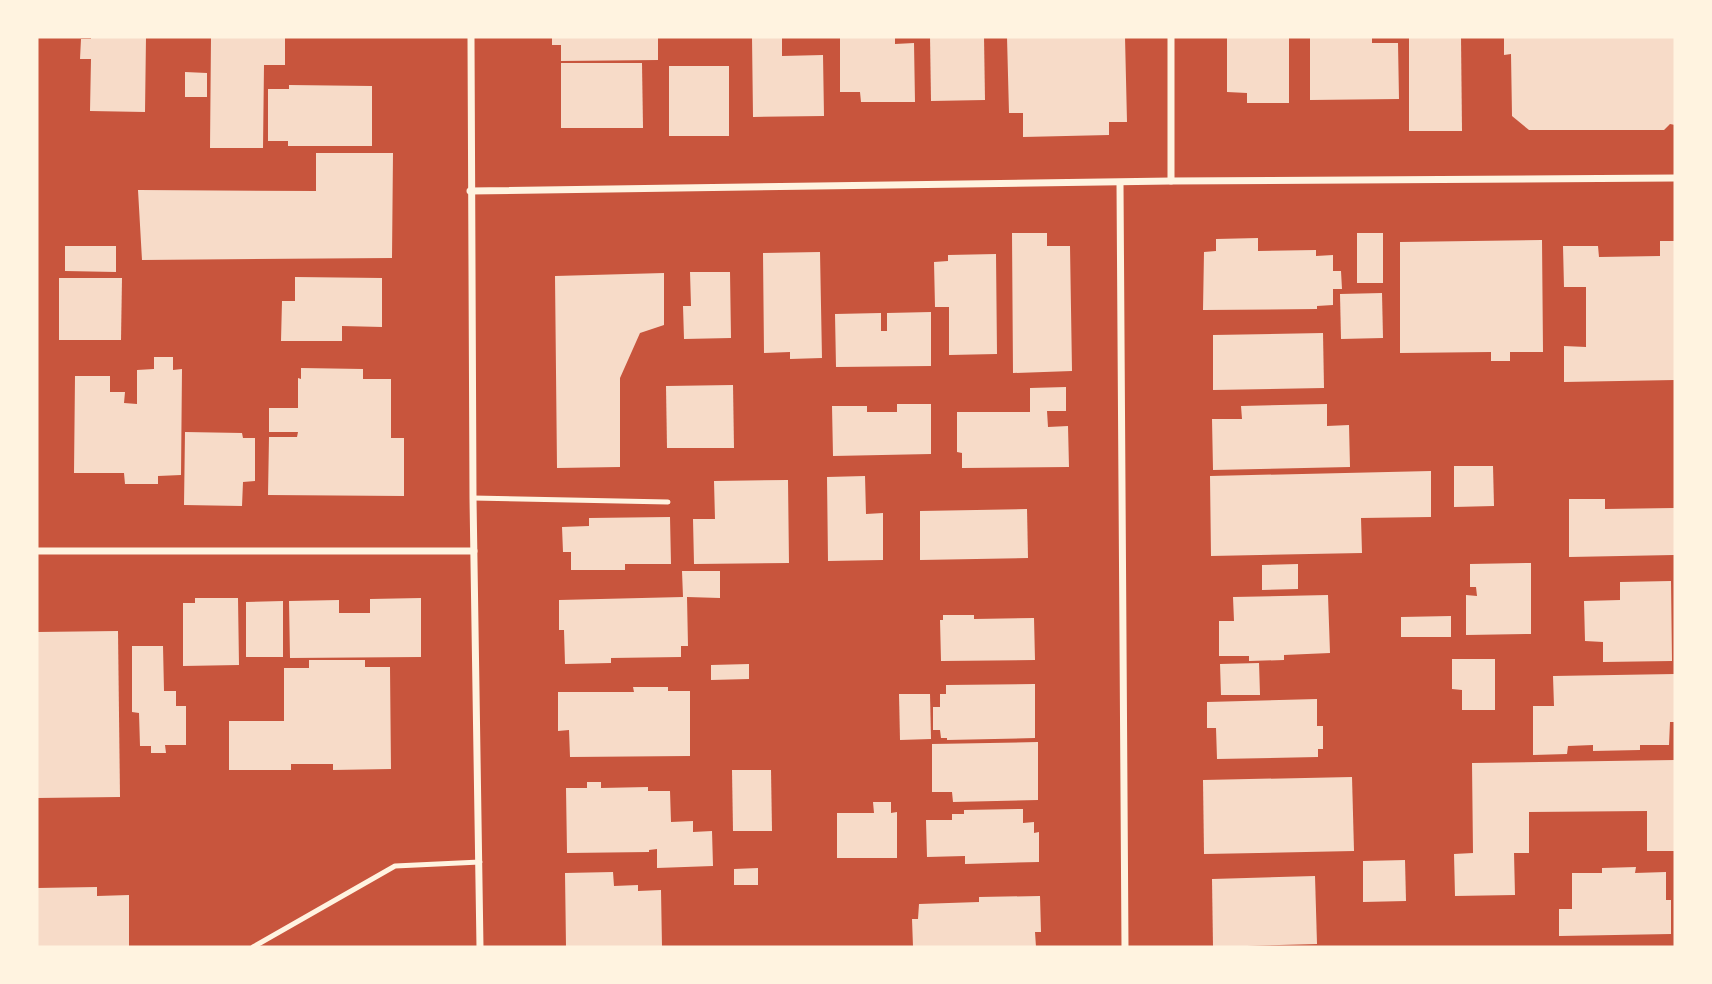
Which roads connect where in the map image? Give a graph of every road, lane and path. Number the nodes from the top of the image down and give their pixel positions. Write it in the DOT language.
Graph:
graph roads {
  1 [pos="471,37"];
  2 [pos="1171,37"];
  3 [pos="1675,178"];
  4 [pos="1171,181"];
  5 [pos="1120,183"];
  6 [pos="470,191"];
  7 [pos="473,498"];
  8 [pos="668,502"];
  9 [pos="37,551"];
  10 [pos="474,551"];
  11 [pos="480,862"];
  12 [pos="253,947"];
  13 [pos="480,947"];
  14 [pos="1125,947"];
  1 -- 6 [label="street"];
  2 -- 4 [label="street"];
  3 -- 4 [label="street"];
  4 -- 5 [label="street"];
  5 -- 6 [label="street"];
  5 -- 14 [label="street"];
  6 -- 7 [label="street"];
  7 -- 8 [label="lane"];
  7 -- 10 [label="street"];
  9 -- 10 [label="street"];
  10 -- 11 [label="street"];
  11 -- 12 [label="lane"];
  11 -- 13 [label="street"];
}
